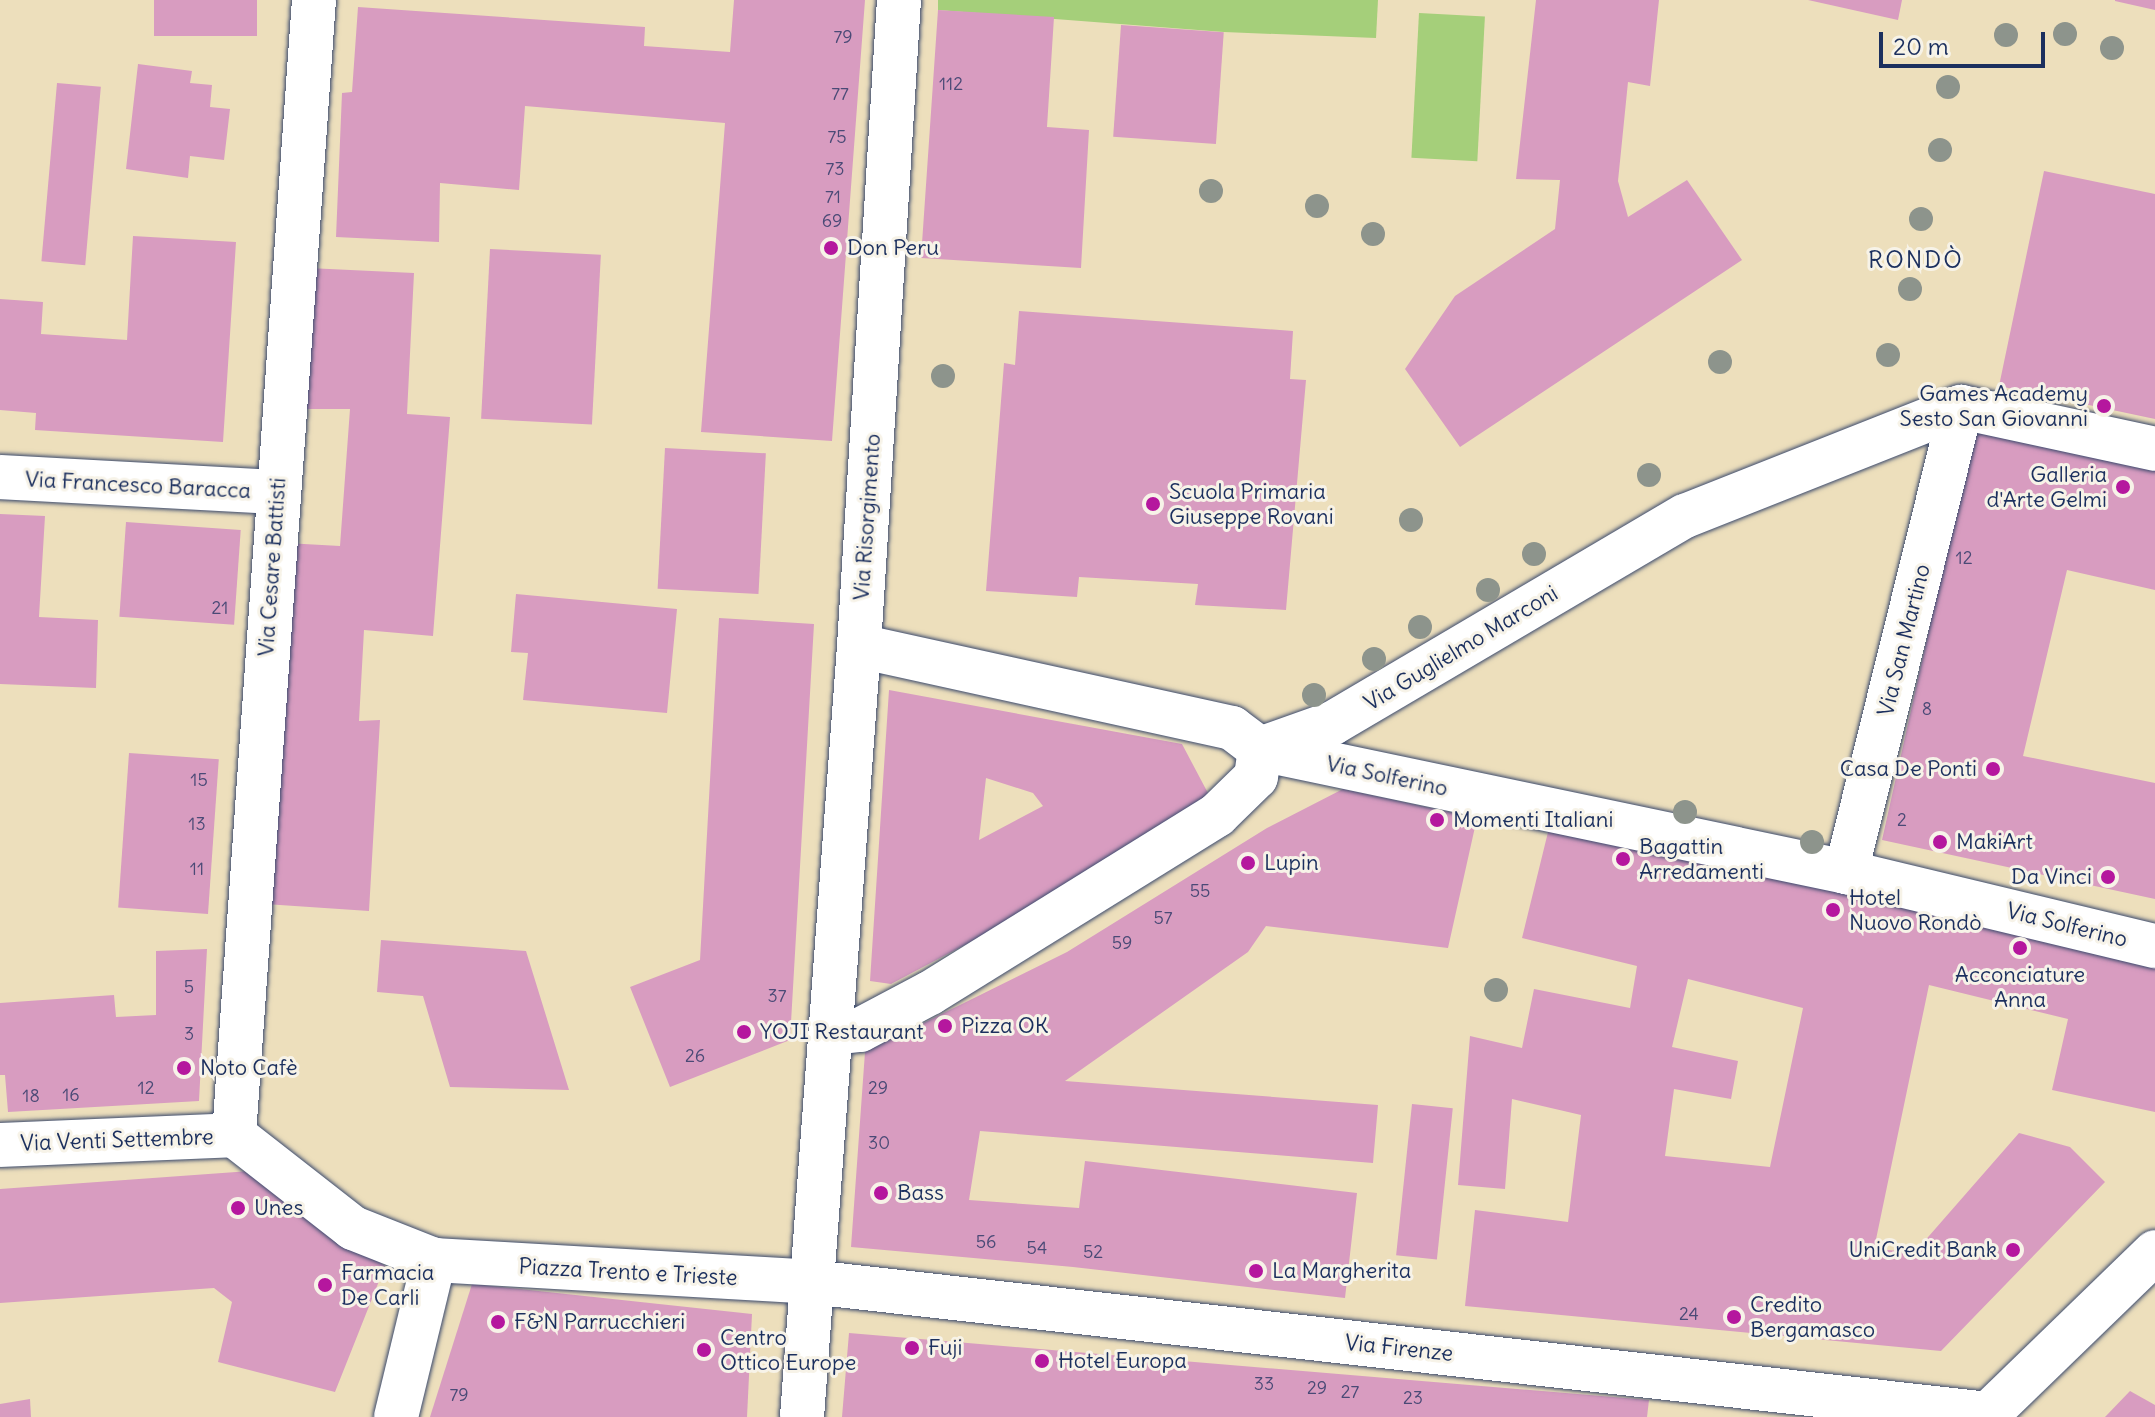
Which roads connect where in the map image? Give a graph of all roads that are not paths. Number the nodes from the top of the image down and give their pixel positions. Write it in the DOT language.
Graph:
graph roads {
  1 [pos="314,0"];
  2 [pos="899,0"];
  3 [pos="1961,407"];
  4 [pos="2155,449"];
  5 [pos="0,477"];
  6 [pos="277,492"];
  7 [pos="859,646"];
  8 [pos="1260,749"];
  9 [pos="1846,872"];
  10 [pos="2155,946"];
  11 [pos="831,1033"];
  12 [pos="234,1135"];
  13 [pos="0,1145"];
  14 [pos="2155,1252"];
  15 [pos="434,1260"];
  16 [pos="811,1282"];
  17 [pos="1986,1416"];
  18 [pos="396,1417"];
  19 [pos="802,1417"];
  1 -- 6 [label="street, Via Cesare Battisti"];
  2 -- 7 [label="street, Via Risorgimento"];
  3 -- 4 [label="street"];
  3 -- 8 [label="street, Via Guglielmo Marconi"];
  3 -- 9 [label="street, Via San Martino"];
  5 -- 6 [label="street, Via Francesco Baracca"];
  6 -- 12 [label="street, Via Cesare Battisti"];
  7 -- 8 [label="street, Via Solferino"];
  7 -- 11 [label="street, Via Risorgimento"];
  8 -- 9 [label="street, Via Solferino"];
  8 -- 11 [label="street"];
  9 -- 10 [label="street, Via Solferino"];
  11 -- 16 [label="street"];
  12 -- 13 [label="street, Via Venti Settembre"];
  12 -- 15 [label="street, Piazza Trento e Trieste"];
  14 -- 17 [label="street"];
  15 -- 16 [label="street, Piazza Trento e Trieste"];
  15 -- 18 [label="street"];
  16 -- 17 [label="street, Via Firenze"];
  16 -- 19 [label="street"];
}
